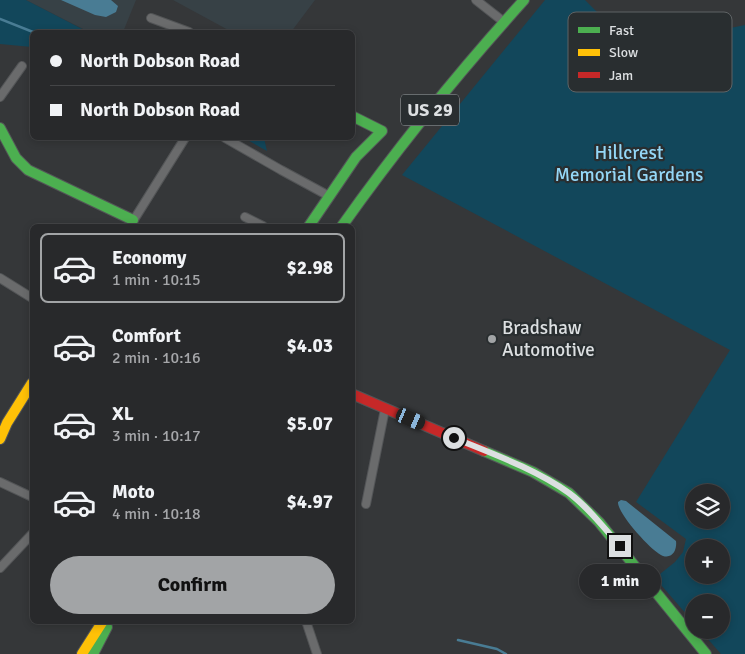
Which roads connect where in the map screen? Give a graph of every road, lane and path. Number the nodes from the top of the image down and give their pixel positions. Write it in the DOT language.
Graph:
graph roads {
  1 [pos="476,0"];
  2 [pos="524,0"];
  3 [pos="151,18"];
  4 [pos="504,22"];
  5 [pos="184,30"];
  6 [pos="22,66"];
  7 [pos="0,97"];
  8 [pos="355,118"];
  9 [pos="0,128"];
  10 [pos="184,140"];
  11 [pos="228,140"];
  12 [pos="329,196"];
  13 [pos="245,217"];
  14 [pos="132,223"];
  15 [pos="260,224"];
  16 [pos="309,224"];
  17 [pos="343,224"];
  18 [pos="0,278"];
  19 [pos="30,297"];
  20 [pos="30,386"];
  21 [pos="355,395"];
  22 [pos="385,409"];
  23 [pos="0,439"];
  24 [pos="0,482"];
  25 [pos="30,496"];
  26 [pos="366,504"];
  27 [pos="30,536"];
  28 [pos="0,568"];
  29 [pos="101,624"];
  30 [pos="108,624"];
  31 [pos="307,624"];
  32 [pos="82,654"];
  33 [pos="93,654"];
  34 [pos="317,654"];
  35 [pos="706,654"];
  1 -- 4 [label="street"];
  2 -- 4 [label="street, US 29"];
  3 -- 5 [label="street"];
  4 -- 17 [label="street, US 29"];
  6 -- 7 [label="street"];
  8 -- 12 [label="street"];
  9 -- 14 [label="street"];
  10 -- 14 [label="street"];
  11 -- 12 [label="street"];
  12 -- 16 [label="street"];
  13 -- 15 [label="street"];
  18 -- 19 [label="street"];
  20 -- 23 [label="street"];
  21 -- 22 [label="street"];
  22 -- 26 [label="street"];
  22 -- 35 [label="street"];
  24 -- 25 [label="street"];
  27 -- 28 [label="street"];
  29 -- 32 [label="street"];
  30 -- 33 [label="street"];
  31 -- 34 [label="street"];
}
